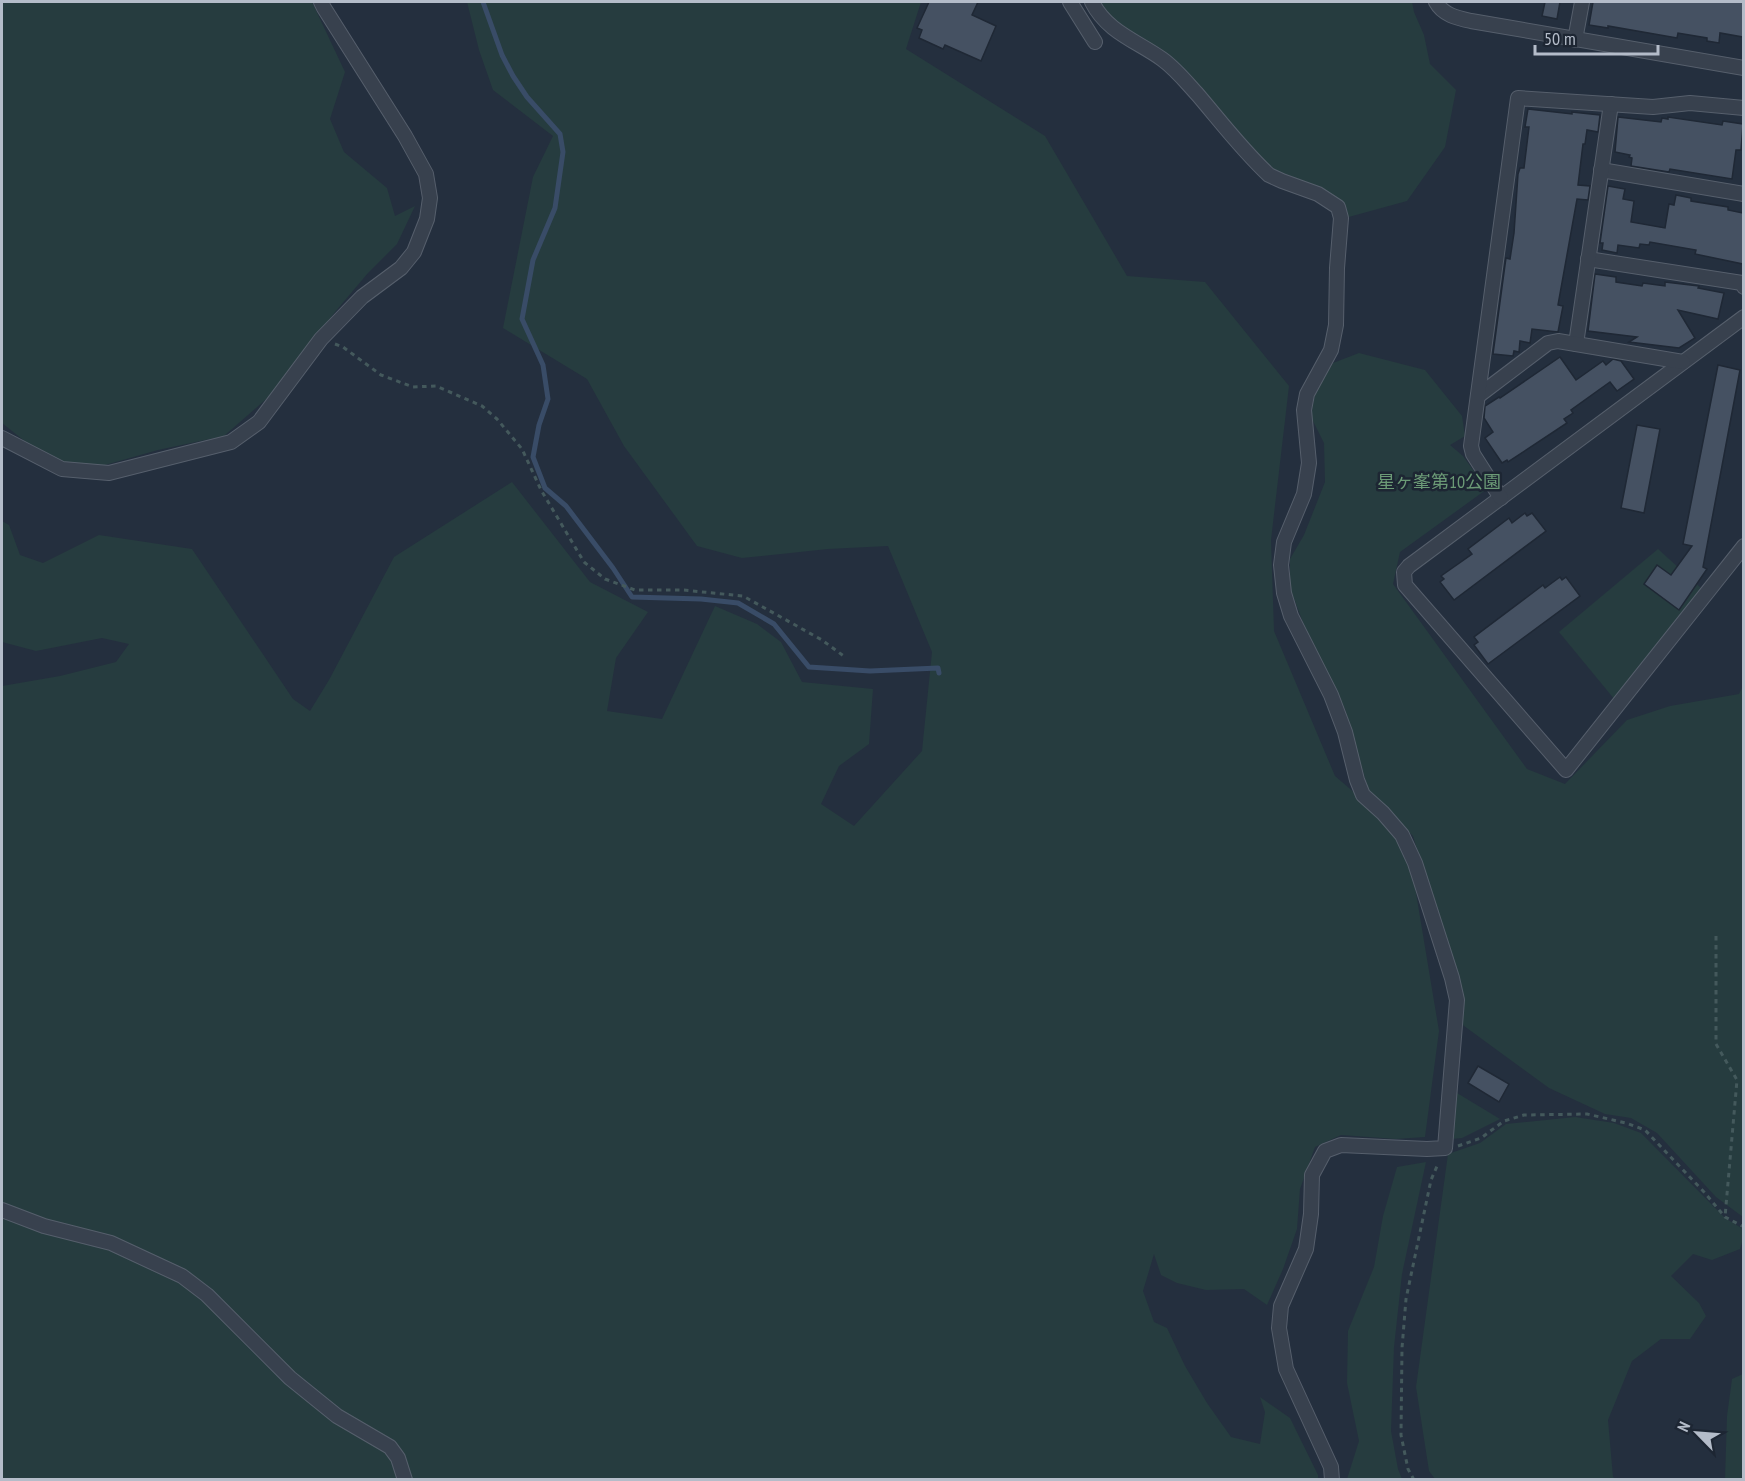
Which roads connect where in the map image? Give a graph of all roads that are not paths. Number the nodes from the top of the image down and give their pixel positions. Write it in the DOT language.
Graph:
graph roads {
  1 [pos="321,2"];
  2 [pos="1070,2"];
  3 [pos="1092,2"];
  4 [pos="1436,2"];
  5 [pos="1582,2"];
  6 [pos="1575,40"];
  7 [pos="1095,42"];
  8 [pos="1743,68"];
  9 [pos="1611,104"];
  10 [pos="1743,108"];
  11 [pos="1601,170"];
  12 [pos="1743,194"];
  13 [pos="1588,259"];
  14 [pos="1743,287"];
  15 [pos="1743,317"];
  16 [pos="1576,344"];
  17 [pos="1683,362"];
  18 [pos="1478,396"];
  19 [pos="2,438"];
  20 [pos="1501,498"];
  21 [pos="1743,546"];
  22 [pos="2,1210"];
  23 [pos="405,1479"];
  24 [pos="1332,1479"];
  1 -- 19 [label="street"];
  2 -- 7 [label="street"];
  3 -- 24 [label="street"];
  4 -- 6 [label="street"];
  5 -- 6 [label="street"];
  6 -- 8 [label="street"];
  9 -- 10 [label="street"];
  9 -- 11 [label="street"];
  9 -- 18 [label="street"];
  11 -- 12 [label="street"];
  11 -- 13 [label="street"];
  13 -- 14 [label="street"];
  13 -- 16 [label="street"];
  15 -- 17 [label="street"];
  16 -- 17 [label="street"];
  16 -- 18 [label="street"];
  17 -- 20 [label="street"];
  18 -- 20 [label="street"];
  20 -- 21 [label="street"];
  22 -- 23 [label="street"];
}
